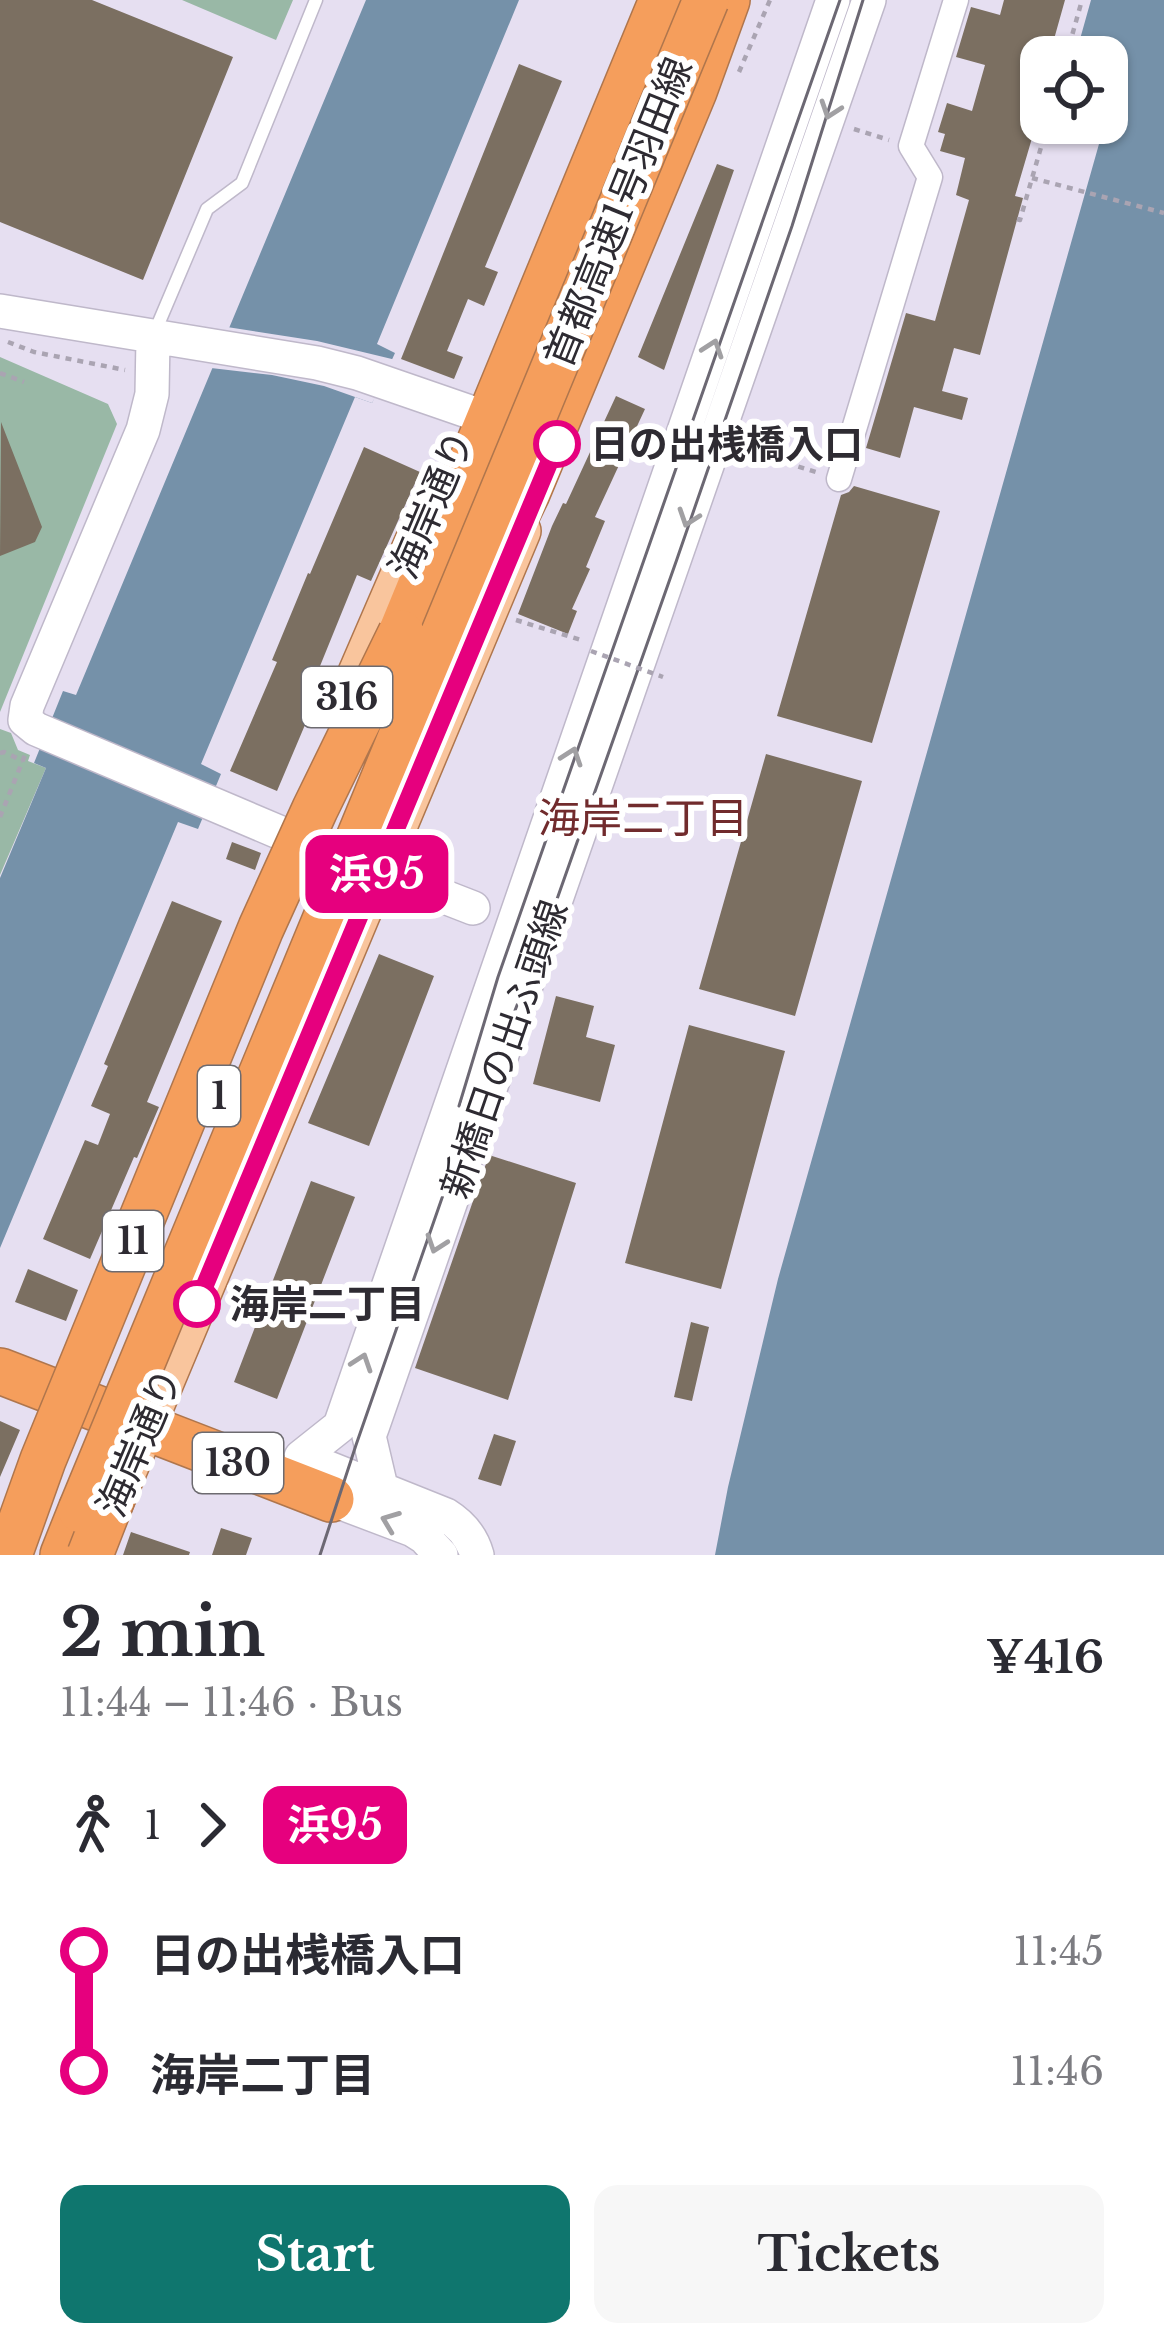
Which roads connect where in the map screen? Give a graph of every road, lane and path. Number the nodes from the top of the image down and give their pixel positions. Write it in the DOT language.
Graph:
graph roads {
  1 [pos="316,0"];
  2 [pos="638,0"];
  3 [pos="662,0"];
  4 [pos="706,0"];
  5 [pos="727,0"];
  6 [pos="743,0"];
  7 [pos="833,0"];
  8 [pos="869,0"];
  9 [pos="956,0"];
  10 [pos="1082,0"];
  11 [pos="1072,36"];
  12 [pos="839,125"];
  13 [pos="1042,144"];
  14 [pos="911,146"];
  15 [pos="1032,178"];
  16 [pos="1164,213"];
  17 [pos="1018,219"];
  18 [pos="0,311"];
  19 [pos="153,338"];
  20 [pos="0,339"];
  21 [pos="0,374"];
  22 [pos="129,376"];
  23 [pos="24,382"];
  24 [pos="470,412"];
  25 [pos="734,447"];
  26 [pos="838,479"];
  27 [pos="527,493"];
  28 [pos="401,633"];
  29 [pos="591,651"];
  30 [pos="663,677"];
  31 [pos="38,735"];
  32 [pos="0,753"];
  33 [pos="23,760"];
  34 [pos="380,792"];
  35 [pos="0,817"];
  36 [pos="288,836"];
  37 [pos="378,871"];
  38 [pos="473,908"];
  39 [pos="280,1033"];
  40 [pos="0,1343"];
  41 [pos="0,1371"];
  42 [pos="63,1382"];
  43 [pos="154,1402"];
  44 [pos="301,1457"];
  45 [pos="381,1487"];
  46 [pos="331,1499"];
  47 [pos="0,1538"];
  48 [pos="9,1555"];
  49 [pos="27,1555"];
  50 [pos="63,1555"];
  51 [pos="91,1555"];
  52 [pos="441,1555"];
  53 [pos="478,1555"];
  1 -- 19 [label="lane"];
  2 -- 24 [label="main road, 海岸通り / 316"];
  3 -- 28 [label="highway, 1"];
  4 -- 34 [label="highway, 首都高速1号羽田線 / 1, bridge"];
  5 -- 27 [label="highway, 首都高速1号羽田線"];
  6 -- 37 [label="main road, 海岸通り / 316"];
  44 -- 7 [label="main road, 新橋日の出ふ頭線, one-way"];
  8 -- 45 [label="main road, 新橋日の出ふ頭線, one-way"];
  9 -- 14 [label="street"];
  10 -- 11 [label="path"];
  12 -- 14 [label="path"];
  13 -- 15 [label="path"];
  14 -- 26 [label="street"];
  15 -- 16 [label="path"];
  15 -- 17 [label="path"];
  18 -- 19 [label="main road"];
  19 -- 24 [label="main road"];
  19 -- 31 [label="main road"];
  20 -- 22 [label="path"];
  21 -- 23 [label="path"];
  24 -- 36 [label="main road, 海岸通り / 316"];
  25 -- 26 [label="path"];
  27 -- 34 [label="highway, bridge"];
  27 -- 43 [label="highway"];
  28 -- 48 [label="highway, 11, bridge"];
  28 -- 49 [label="highway, 1, bridge"];
  29 -- 30 [label="path, bridge"];
  31 -- 33 [label="path"];
  31 -- 36 [label="main road"];
  32 -- 33 [label="path"];
  33 -- 35 [label="path"];
  34 -- 39 [label="highway, 首都高速1号羽田線 / 1, bridge"];
  36 -- 37 [label="main road"];
  36 -- 42 [label="main road, 海岸通り / 316"];
  37 -- 38 [label="main road"];
  37 -- 43 [label="main road, 海岸通り / 316"];
  39 -- 43 [label="highway, 11, bridge"];
  39 -- 50 [label="highway, 首都高速1号羽田線 / 1, bridge"];
  40 -- 42 [label="highway, 130"];
  41 -- 42 [label="highway, 130"];
  42 -- 43 [label="highway, 130"];
  42 -- 47 [label="main road, 海岸通り / 316"];
  43 -- 44 [label="highway, 130"];
  43 -- 46 [label="highway, 130"];
  43 -- 51 [label="highway, 11, bridge"];
  44 -- 45 [label="main road"];
  45 -- 53 [label="main road"];
  52 -- 46 [label="main road, one-way"];
}
